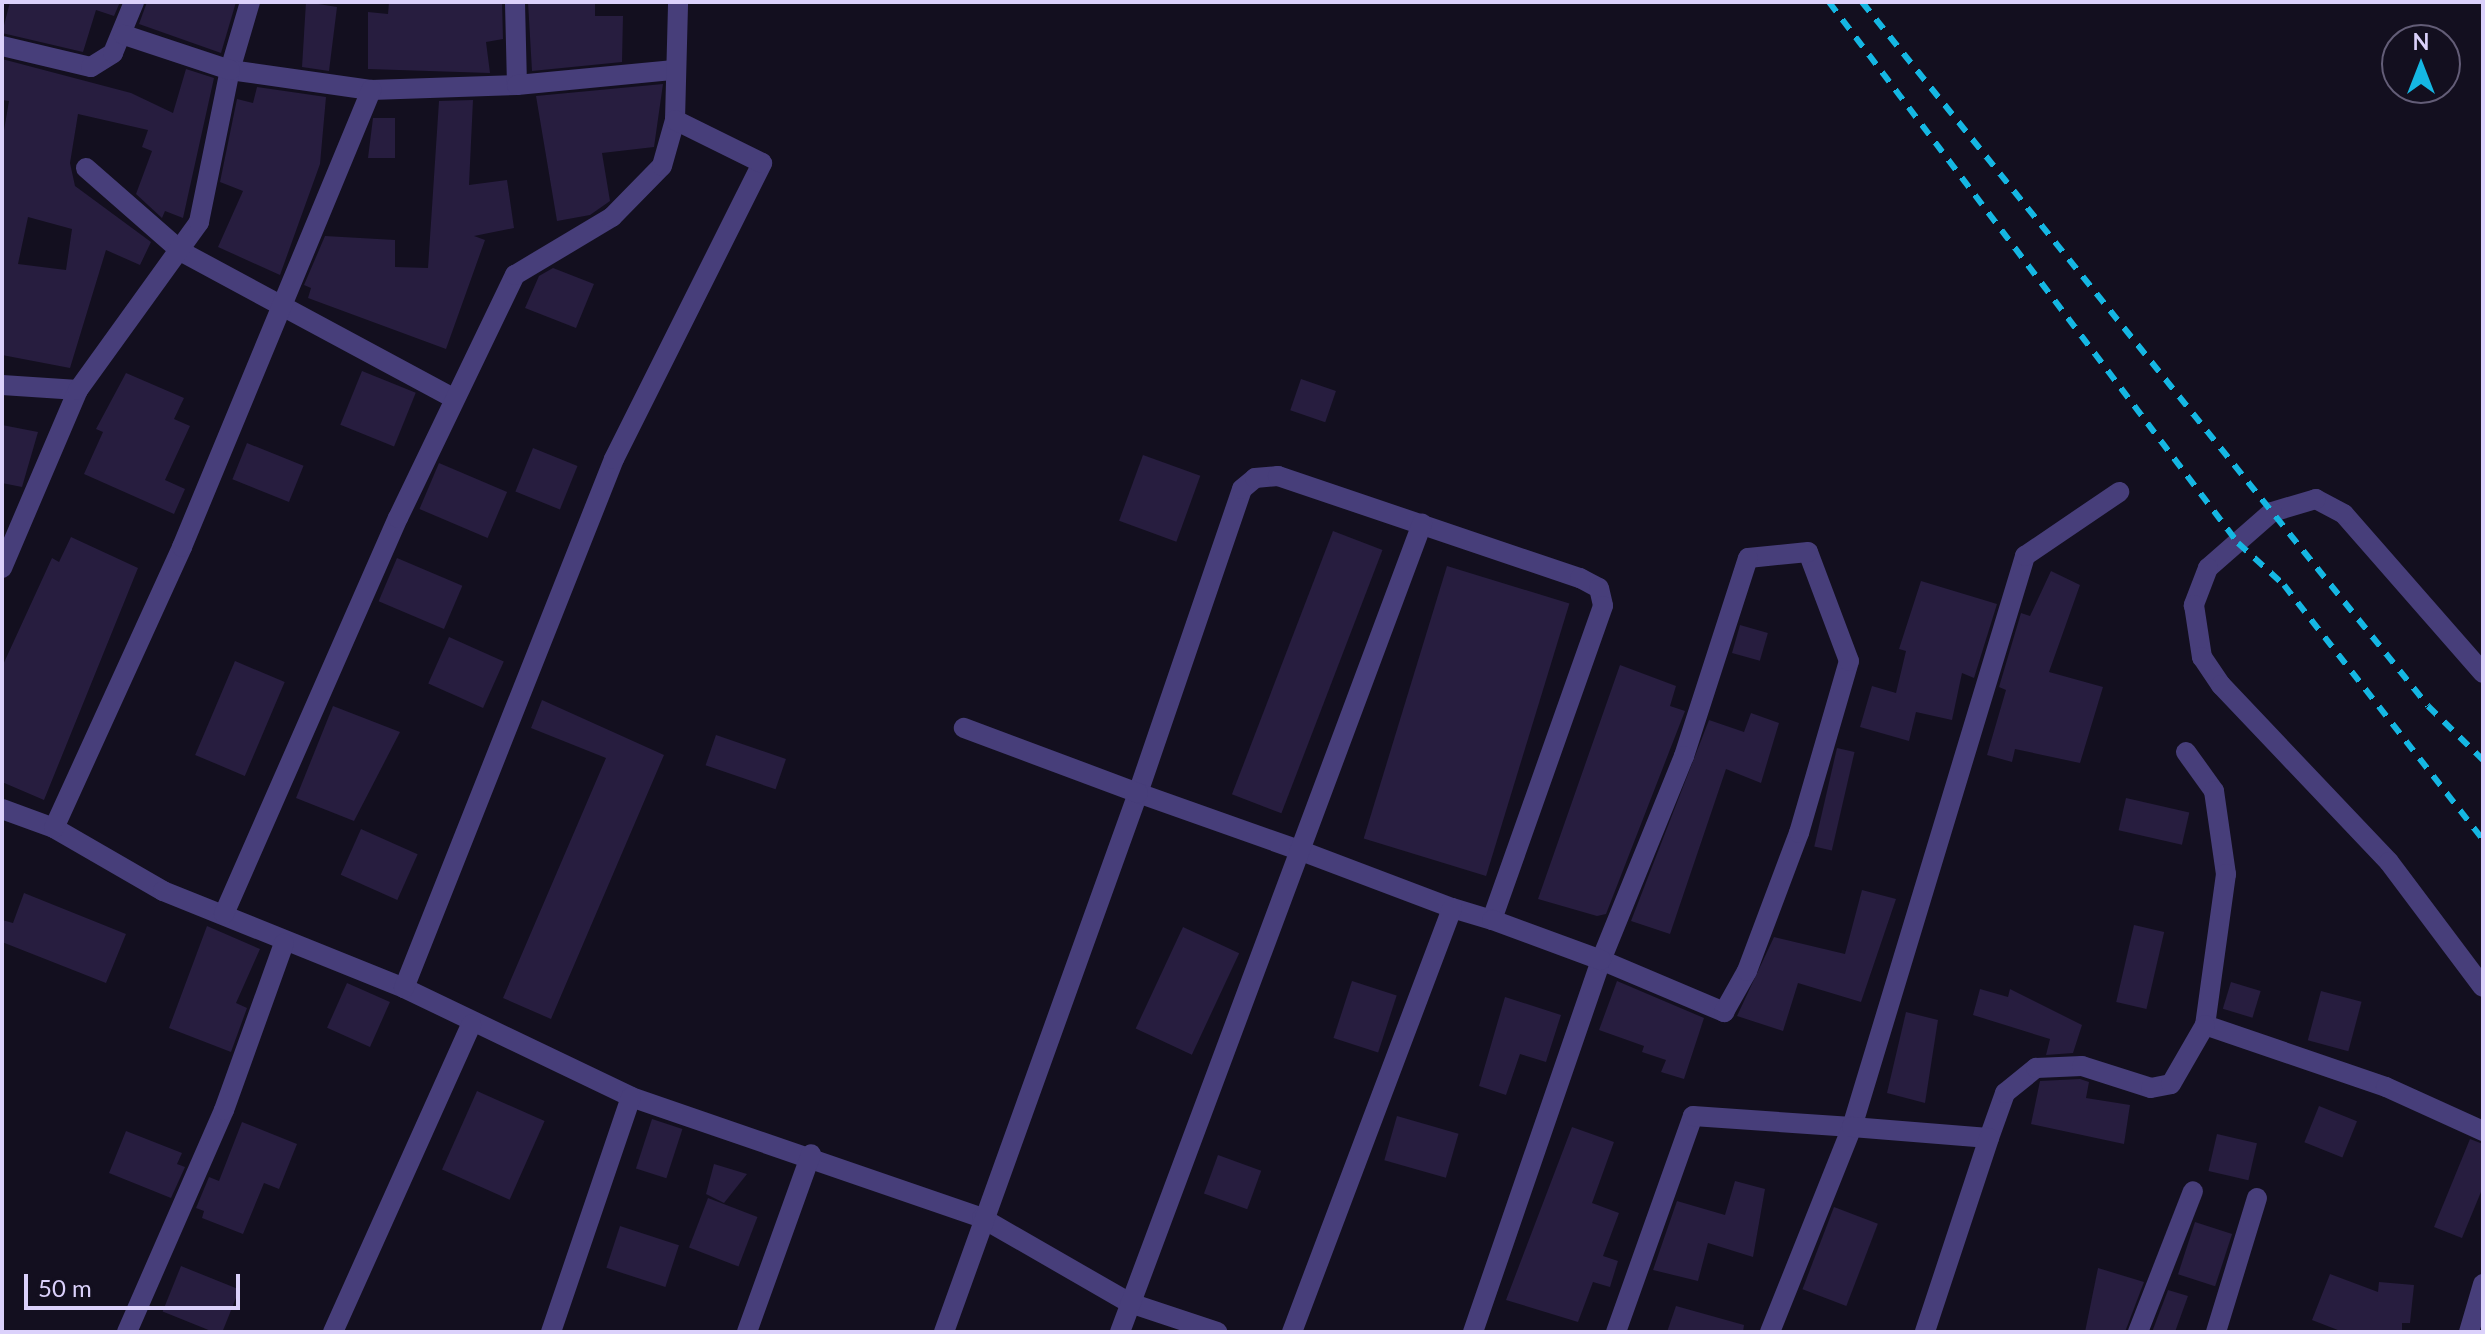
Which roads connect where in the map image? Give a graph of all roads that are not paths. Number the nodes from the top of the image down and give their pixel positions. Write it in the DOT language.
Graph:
graph roads {
  1 [pos="134,2"];
  2 [pos="250,2"];
  3 [pos="515,2"];
  4 [pos="678,2"];
  5 [pos="124,35"];
  6 [pos="2,46"];
  7 [pos="230,70"];
  8 [pos="674,70"];
  9 [pos="517,85"];
  10 [pos="371,90"];
  11 [pos="675,120"];
  12 [pos="86,168"];
  13 [pos="182,252"];
  14 [pos="279,309"];
  15 [pos="2,385"];
  16 [pos="78,390"];
  17 [pos="453,398"];
  18 [pos="2119,492"];
  19 [pos="1422,524"];
  20 [pos="2,568"];
  21 [pos="2483,673"];
  22 [pos="964,728"];
  23 [pos="2186,752"];
  24 [pos="1138,793"];
  25 [pos="2,809"];
  26 [pos="54,828"];
  27 [pos="1296,849"];
  28 [pos="1452,908"];
  29 [pos="224,914"];
  30 [pos="1492,920"];
  31 [pos="284,943"];
  32 [pos="1601,960"];
  33 [pos="2483,987"];
  34 [pos="404,988"];
  35 [pos="471,1025"];
  36 [pos="2205,1025"];
  37 [pos="631,1097"];
  38 [pos="1852,1127"];
  39 [pos="2483,1131"];
  40 [pos="1989,1138"];
  41 [pos="811,1154"];
  42 [pos="2193,1191"];
  43 [pos="2257,1198"];
  44 [pos="982,1218"];
  45 [pos="2483,1284"];
  46 [pos="1130,1303"];
  47 [pos="127,1332"];
  48 [pos="333,1332"];
  49 [pos="551,1332"];
  50 [pos="747,1332"];
  51 [pos="944,1332"];
  52 [pos="1120,1332"];
  53 [pos="1217,1332"];
  54 [pos="1292,1332"];
  55 [pos="1473,1332"];
  56 [pos="1616,1332"];
  57 [pos="1770,1332"];
  58 [pos="1925,1332"];
  59 [pos="2138,1332"];
  60 [pos="2216,1332"];
  61 [pos="2469,1332"];
  1 -- 5 [label="street"];
  2 -- 7 [label="street"];
  3 -- 9 [label="street"];
  4 -- 8 [label="street"];
  5 -- 6 [label="street"];
  5 -- 7 [label="street"];
  7 -- 10 [label="street"];
  7 -- 13 [label="street"];
  8 -- 9 [label="street"];
  8 -- 11 [label="street"];
  9 -- 10 [label="street"];
  10 -- 14 [label="street"];
  11 -- 17 [label="street"];
  11 -- 34 [label="street"];
  12 -- 13 [label="street"];
  13 -- 14 [label="street"];
  13 -- 16 [label="street"];
  14 -- 17 [label="street"];
  14 -- 26 [label="street"];
  15 -- 16 [label="street"];
  16 -- 20 [label="street"];
  17 -- 29 [label="street"];
  18 -- 38 [label="street"];
  19 -- 24 [label="street"];
  19 -- 27 [label="street"];
  19 -- 30 [label="street"];
  21 -- 33 [label="street"];
  22 -- 24 [label="street"];
  23 -- 36 [label="street"];
  24 -- 27 [label="street"];
  24 -- 44 [label="street"];
  25 -- 26 [label="street"];
  26 -- 29 [label="street"];
  27 -- 28 [label="street"];
  27 -- 46 [label="street"];
  28 -- 30 [label="street"];
  28 -- 54 [label="street"];
  29 -- 31 [label="street"];
  30 -- 32 [label="street"];
  31 -- 34 [label="street"];
  31 -- 47 [label="street"];
  32 -- 32 [label="street"];
  32 -- 55 [label="street"];
  34 -- 35 [label="street"];
  35 -- 37 [label="street"];
  35 -- 48 [label="street"];
  36 -- 39 [label="street"];
  36 -- 40 [label="street"];
  37 -- 41 [label="street"];
  37 -- 49 [label="street"];
  38 -- 40 [label="street"];
  38 -- 56 [label="street"];
  38 -- 57 [label="street"];
  40 -- 58 [label="street"];
  41 -- 44 [label="street"];
  41 -- 50 [label="street"];
  42 -- 59 [label="street"];
  43 -- 60 [label="street"];
  44 -- 46 [label="street"];
  44 -- 51 [label="street"];
  45 -- 61 [label="street"];
  46 -- 52 [label="street"];
  46 -- 53 [label="street"];
}
